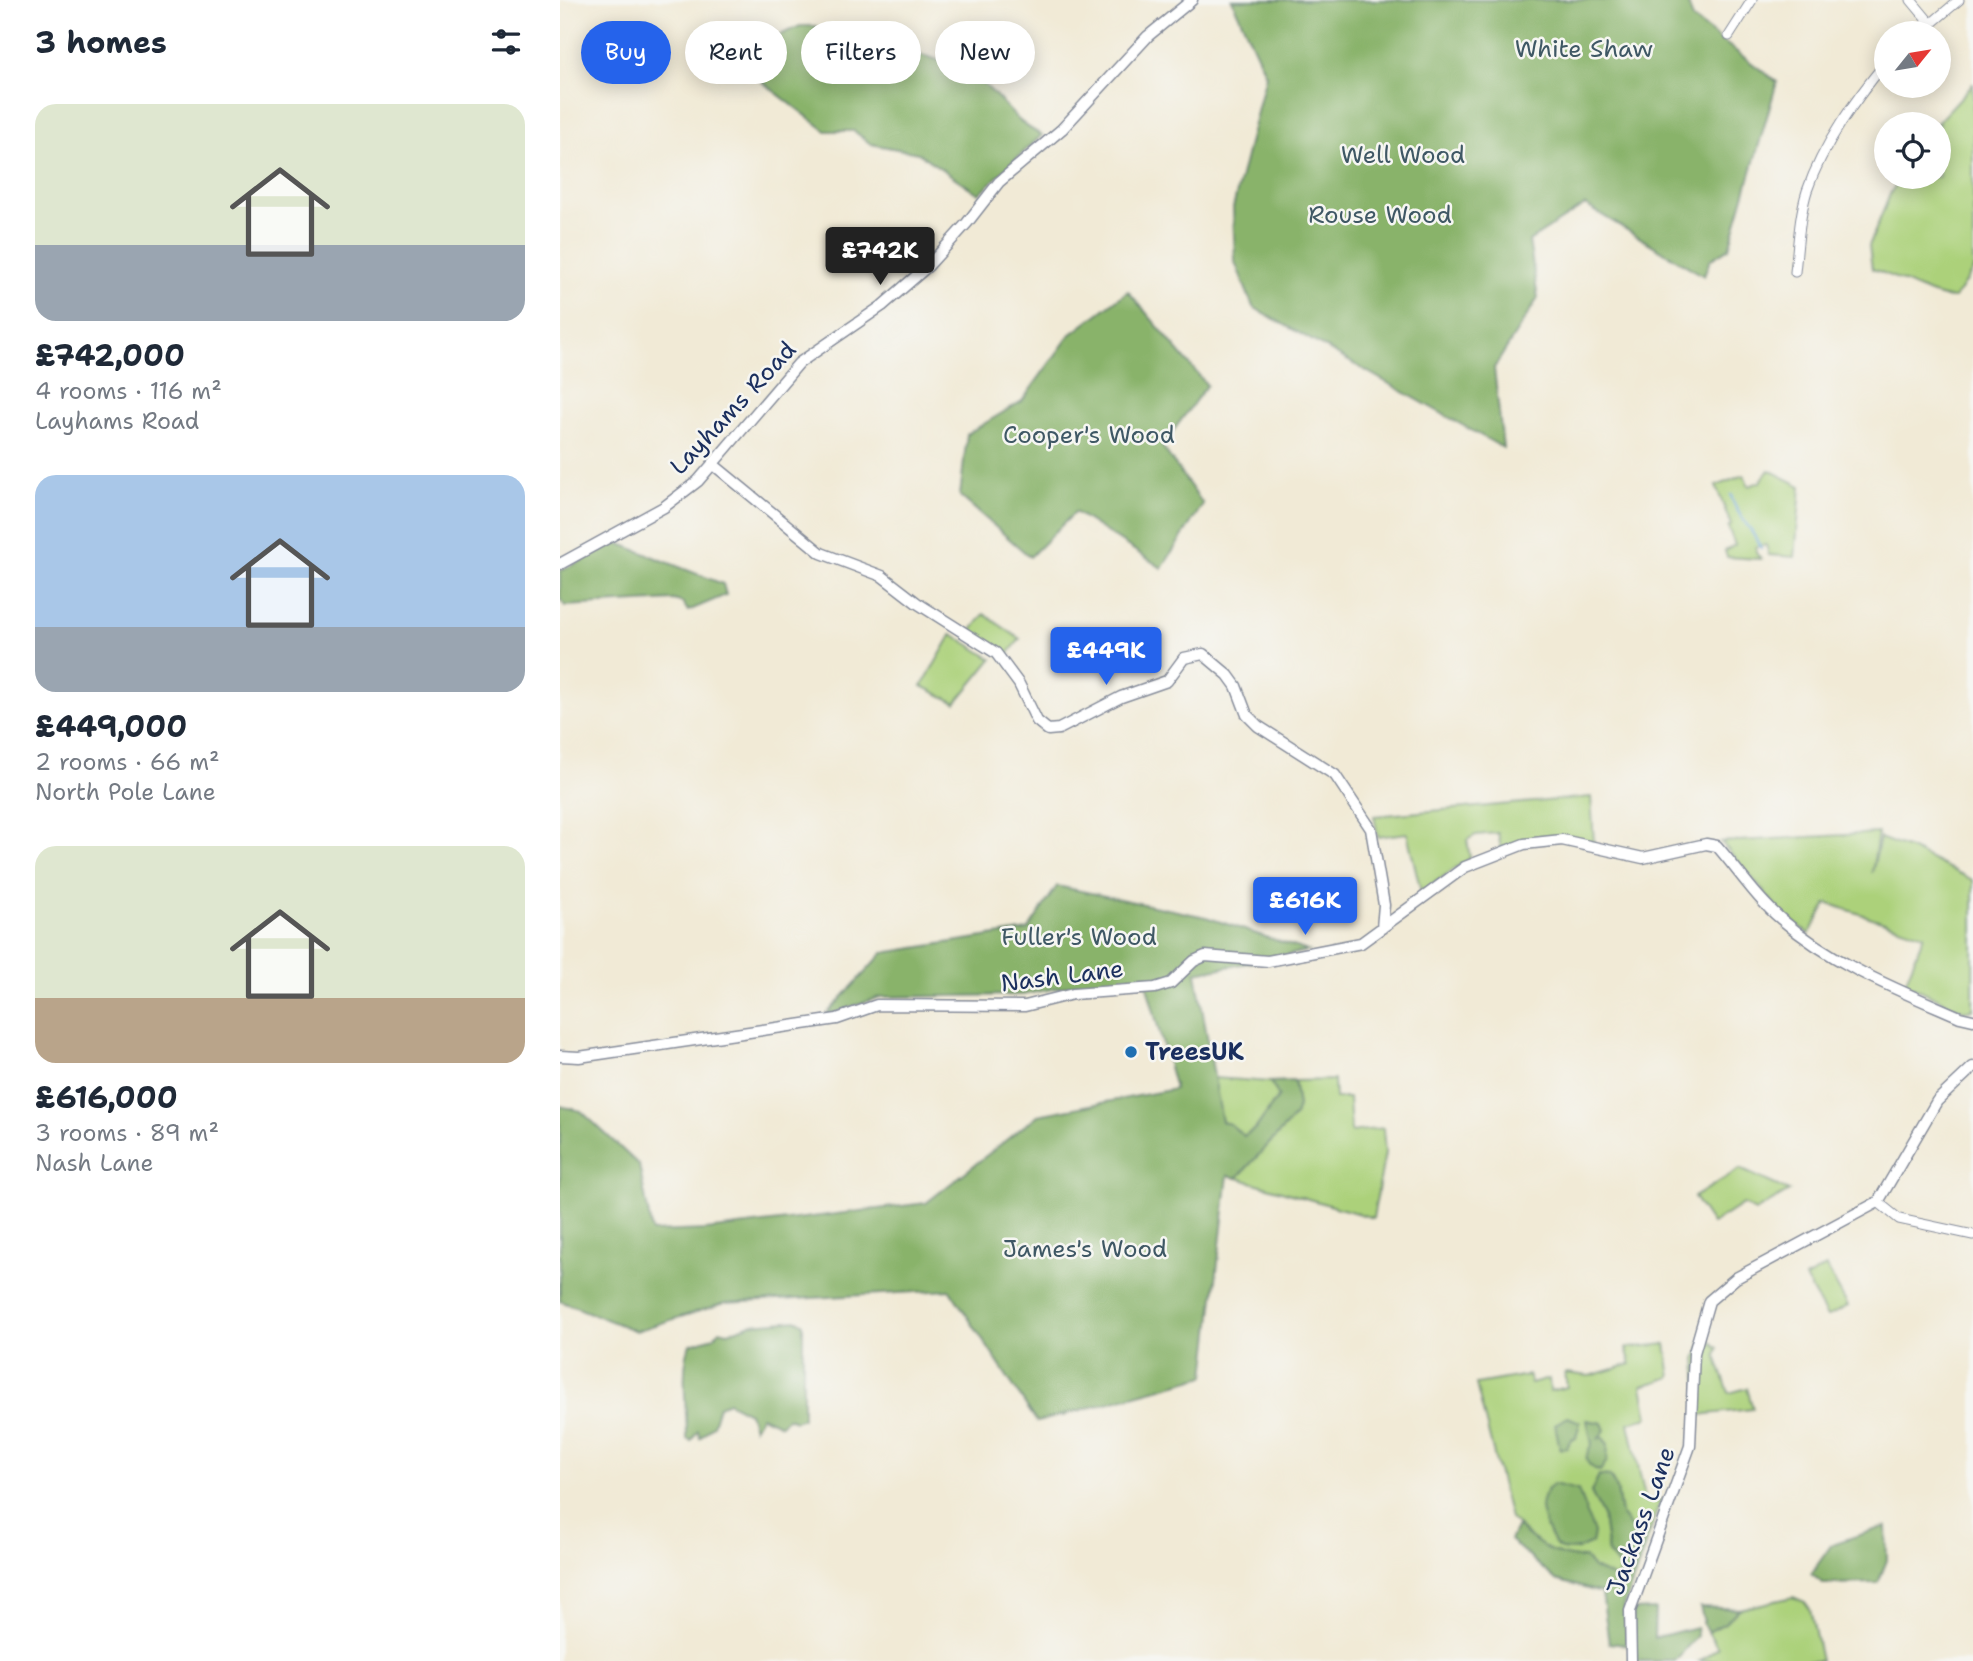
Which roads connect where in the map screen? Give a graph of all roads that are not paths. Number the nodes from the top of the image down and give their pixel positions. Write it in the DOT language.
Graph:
graph roads {
  1 [pos="1192,0"];
  2 [pos="1752,0"];
  3 [pos="1911,0"];
  4 [pos="1959,0"];
  5 [pos="1928,21"];
  6 [pos="1934,21"];
  7 [pos="1729,36"];
  8 [pos="1874,78"];
  9 [pos="1795,272"];
  10 [pos="714,465"];
  11 [pos="560,564"];
  12 [pos="1384,905"];
  13 [pos="1403,912"];
  14 [pos="1382,928"];
  15 [pos="1973,1020"];
  16 [pos="560,1056"];
  17 [pos="1973,1067"];
  18 [pos="1878,1202"];
  19 [pos="1973,1235"];
  20 [pos="1631,1661"];
  1 -- 10 [label="street, Layhams Road"];
  2 -- 7 [label="street"];
  3 -- 5 [label="street"];
  4 -- 6 [label="street"];
  8 -- 9 [label="street"];
  10 -- 11 [label="street, Layhams Road"];
  10 -- 12 [label="street"];
  12 -- 13 [label="street"];
  12 -- 14 [label="street"];
  13 -- 14 [label="street, Nash Lane"];
  13 -- 15 [label="street, Nash Lane"];
  14 -- 16 [label="street, Nash Lane"];
  17 -- 18 [label="street"];
  18 -- 19 [label="street"];
  18 -- 20 [label="street, Jackass Lane"];
}
